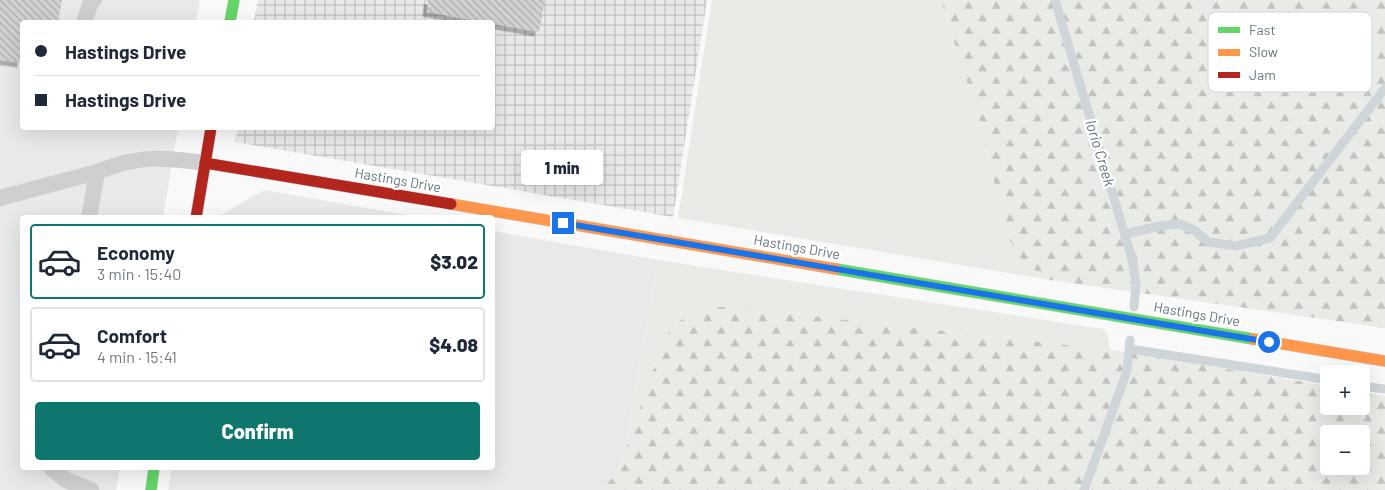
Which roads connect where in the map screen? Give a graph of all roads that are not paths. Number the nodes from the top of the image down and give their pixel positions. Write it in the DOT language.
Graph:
graph roads {
  1 [pos="94,0"];
  2 [pos="234,0"];
  3 [pos="85,20"];
  4 [pos="230,20"];
  5 [pos="211,130"];
  6 [pos="205,163"];
  7 [pos="97,172"];
  8 [pos="0,198"];
  9 [pos="90,215"];
  10 [pos="196,215"];
  11 [pos="1385,361"];
  12 [pos="54,470"];
  13 [pos="154,470"];
  14 [pos="92,490"];
  15 [pos="150,490"];
  1 -- 3 [label="lane"];
  2 -- 4 [label="street"];
  5 -- 6 [label="street"];
  6 -- 7 [label="lane"];
  6 -- 10 [label="street"];
  6 -- 11 [label="street, Hastings Drive"];
  7 -- 8 [label="lane"];
  7 -- 9 [label="lane"];
  12 -- 14 [label="lane"];
  13 -- 15 [label="street"];
}
